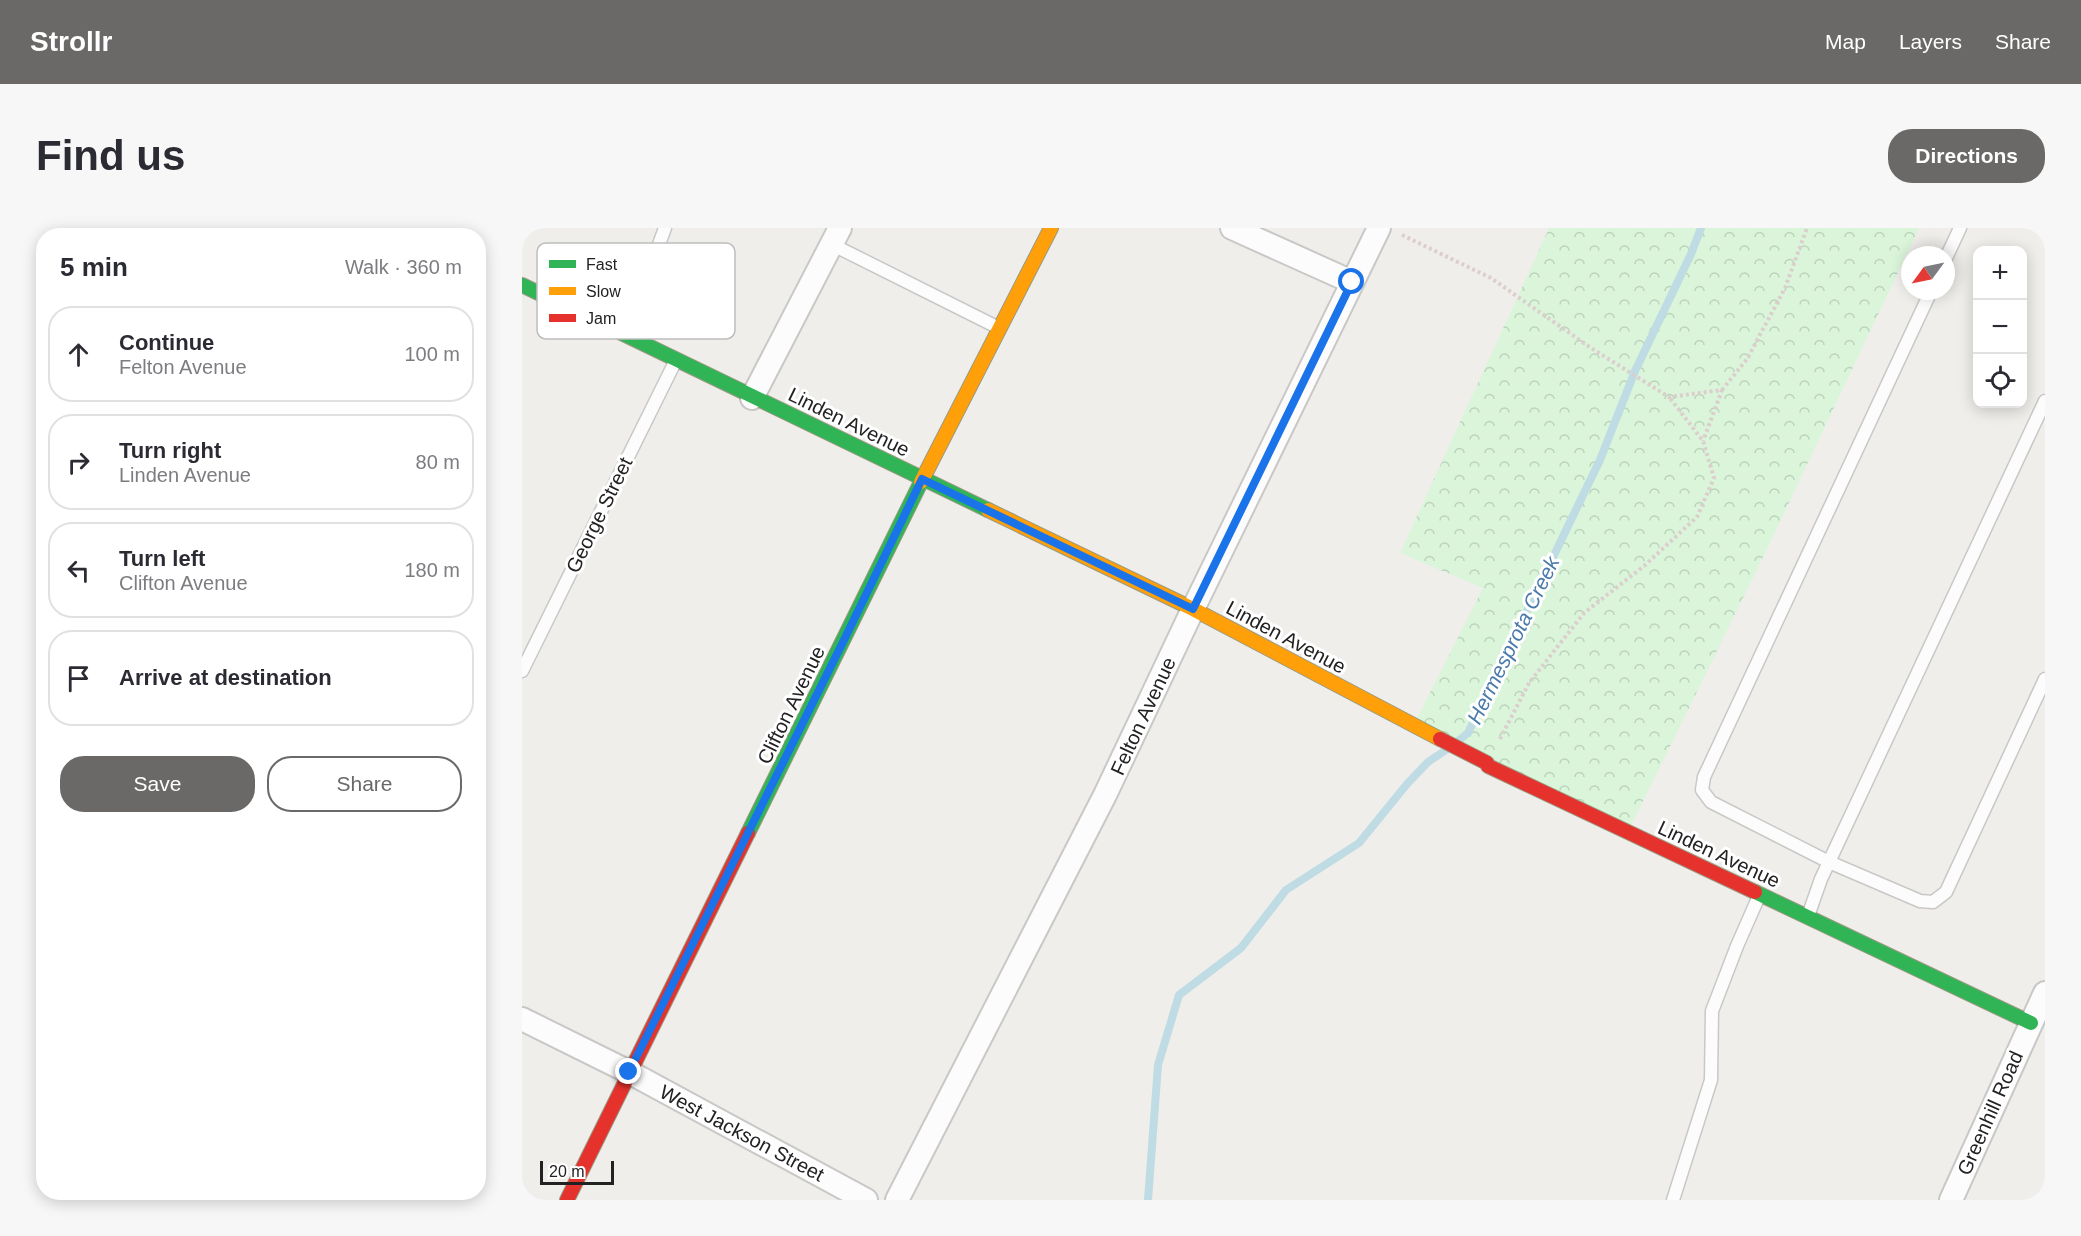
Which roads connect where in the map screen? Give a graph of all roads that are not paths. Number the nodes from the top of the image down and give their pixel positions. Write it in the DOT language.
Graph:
graph roads {
  1 [pos="665,228"];
  2 [pos="1051,228"];
  3 [pos="1232,228"];
  4 [pos="1378,228"];
  5 [pos="1960,228"];
  6 [pos="836,236"];
  7 [pos="660,243"];
  8 [pos="1952,246"];
  9 [pos="1352,282"];
  10 [pos="522,285"];
  11 [pos="537,292"];
  12 [pos="1927,300"];
  13 [pos="1000,328"];
  14 [pos="634,339"];
  15 [pos="676,360"];
  16 [pos="752,398"];
  17 [pos="2045,401"];
  18 [pos="922,479"];
  19 [pos="1193,609"];
  20 [pos="522,671"];
  21 [pos="2045,679"];
  22 [pos="1829,862"];
  23 [pos="1760,895"];
  24 [pos="1807,917"];
  25 [pos="2045,993"];
  26 [pos="522,1020"];
  27 [pos="2031,1023"];
  28 [pos="629,1072"];
  29 [pos="567,1200"];
  30 [pos="866,1200"];
  31 [pos="897,1200"];
  32 [pos="1673,1200"];
  33 [pos="1951,1200"];
  1 -- 7 [label="lane"];
  2 -- 13 [label="street, Clifton Avenue"];
  3 -- 9 [label="street"];
  4 -- 9 [label="street, Felton Avenue"];
  5 -- 8 [label="lane"];
  6 -- 13 [label="lane"];
  6 -- 16 [label="street"];
  9 -- 19 [label="street, Felton Avenue"];
  10 -- 11 [label="street, Linden Avenue"];
  12 -- 22 [label="lane"];
  13 -- 18 [label="street, Clifton Avenue"];
  14 -- 15 [label="street, Linden Avenue"];
  15 -- 16 [label="street, Linden Avenue"];
  15 -- 20 [label="lane, George Street"];
  16 -- 18 [label="street, Linden Avenue"];
  17 -- 22 [label="lane"];
  18 -- 19 [label="street, Linden Avenue"];
  18 -- 28 [label="street, Clifton Avenue"];
  19 -- 23 [label="street, Linden Avenue"];
  19 -- 31 [label="street, Felton Avenue"];
  21 -- 22 [label="lane"];
  22 -- 24 [label="lane"];
  23 -- 24 [label="street, Linden Avenue"];
  23 -- 32 [label="lane"];
  24 -- 27 [label="street, Linden Avenue"];
  25 -- 27 [label="street, Greenhill Road"];
  26 -- 28 [label="street, West Jackson Street"];
  27 -- 33 [label="street, Greenhill Road"];
  28 -- 29 [label="street, Clifton Avenue"];
  28 -- 30 [label="street, West Jackson Street"];
}
